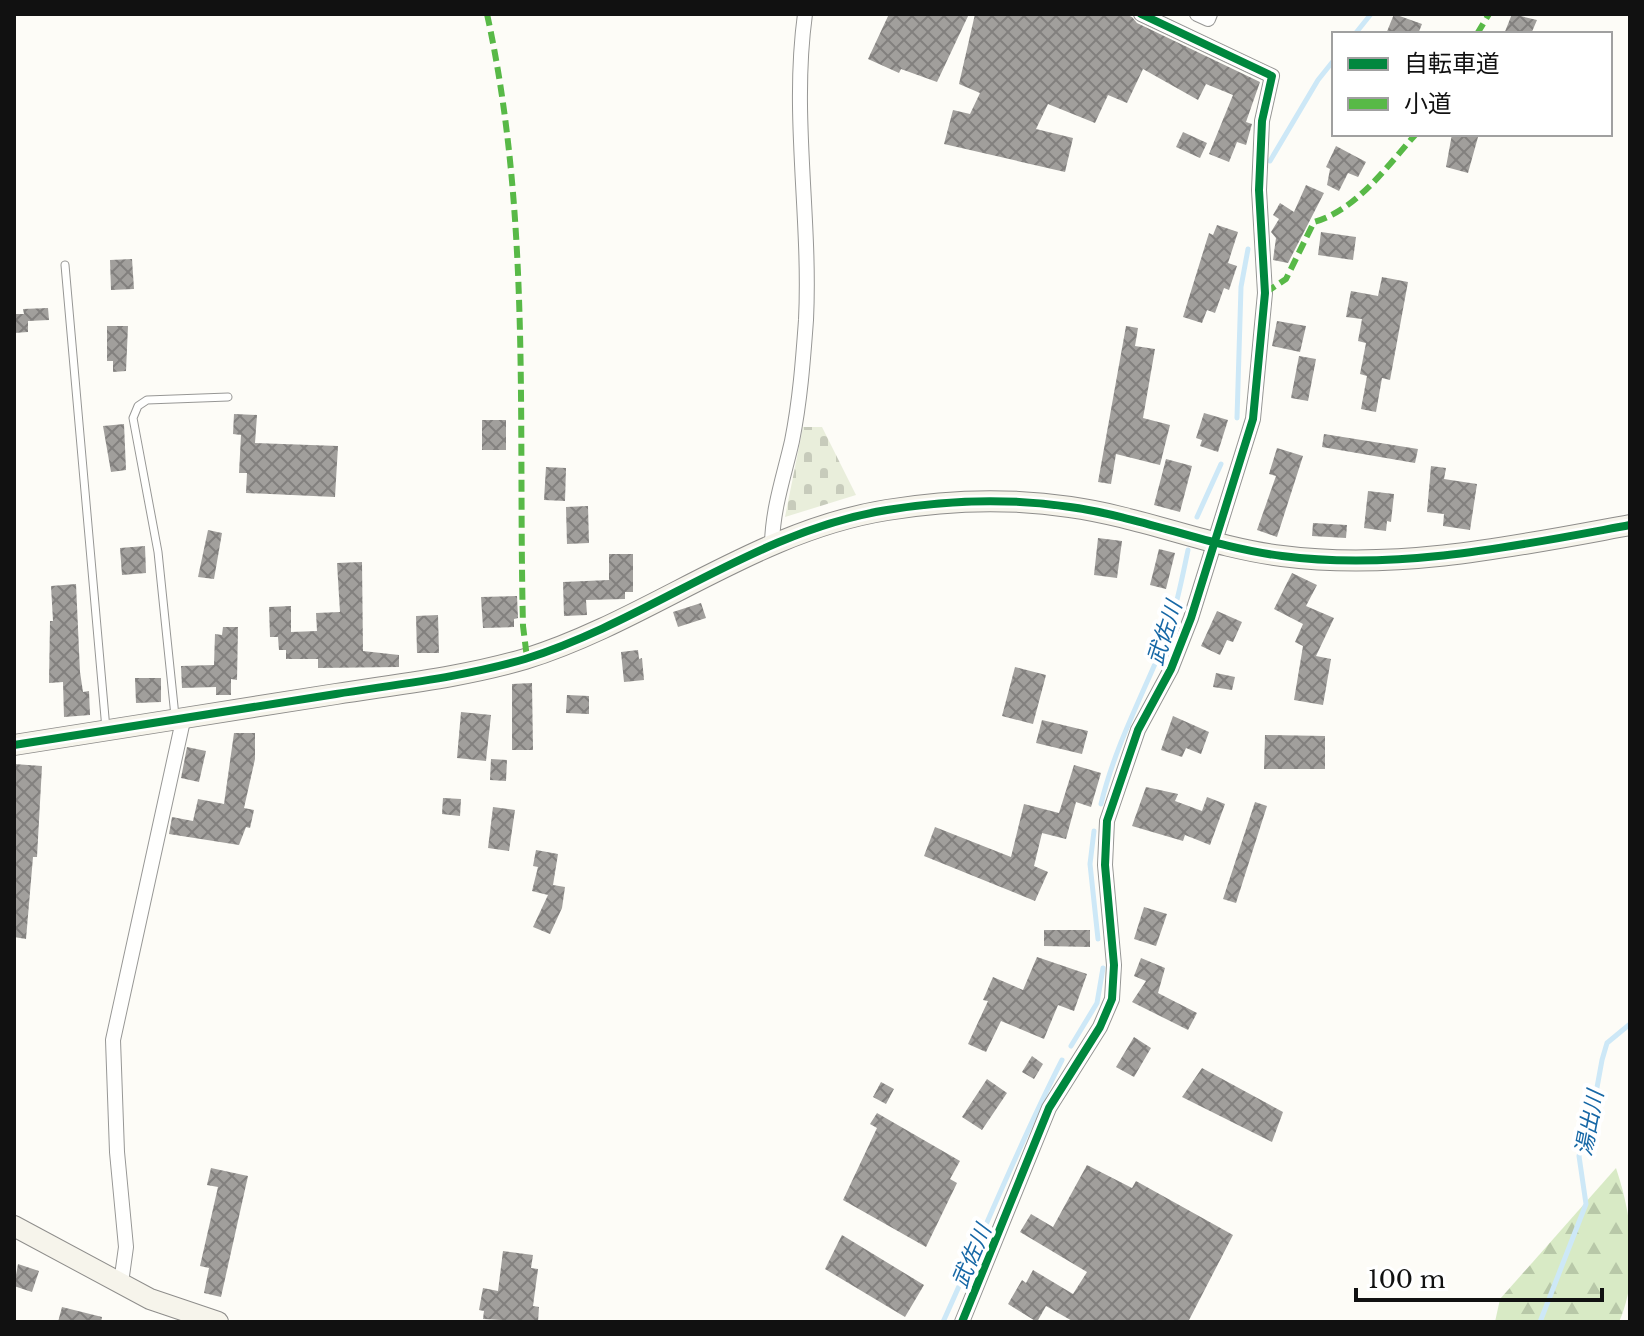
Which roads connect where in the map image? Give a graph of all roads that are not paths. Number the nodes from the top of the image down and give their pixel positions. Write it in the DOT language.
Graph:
graph roads {
  1 [pos="805,14"];
  2 [pos="1141,14"];
  3 [pos="1197,14"];
  4 [pos="1210,14"];
  5 [pos="65,265"];
  6 [pos="228,397"];
  7 [pos="1630,525"];
  8 [pos="1215,542"];
  9 [pos="772,543"];
  10 [pos="180,717"];
  11 [pos="106,730"];
  12 [pos="14,745"];
  13 [pos="14,1226"];
  14 [pos="121,1283"];
  15 [pos="218,1322"];
  16 [pos="962,1322"];
  1 -- 9 [label="street"];
  2 -- 8 [label="street"];
  3 -- 4 [label="street"];
  5 -- 11 [label="lane"];
  6 -- 10 [label="lane"];
  7 -- 8 [label="street"];
  8 -- 9 [label="street"];
  8 -- 16 [label="street"];
  9 -- 10 [label="street"];
  10 -- 11 [label="street"];
  10 -- 14 [label="street"];
  11 -- 12 [label="street"];
  13 -- 14 [label="street"];
  14 -- 15 [label="street"];
}
